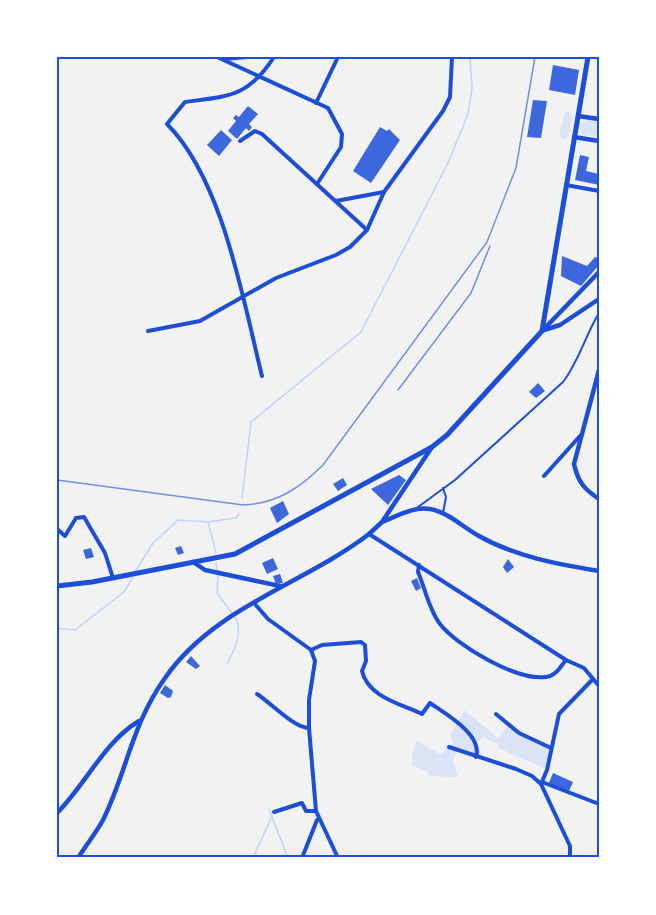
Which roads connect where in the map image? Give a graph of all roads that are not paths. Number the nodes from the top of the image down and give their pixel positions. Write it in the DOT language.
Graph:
graph roads {
  1 [pos="247,57"];
  2 [pos="274,57"];
  3 [pos="338,57"];
  4 [pos="452,57"];
  5 [pos="588,57"];
  6 [pos="219,58"];
  7 [pos="260,78"];
  8 [pos="316,103"];
  9 [pos="578,116"];
  10 [pos="599,119"];
  11 [pos="574,137"];
  12 [pos="240,141"];
  13 [pos="599,141"];
  14 [pos="317,184"];
  15 [pos="566,185"];
  16 [pos="599,190"];
  17 [pos="384,192"];
  18 [pos="336,201"];
  19 [pos="367,230"];
  20 [pos="599,272"];
  21 [pos="242,297"];
  22 [pos="599,299"];
  23 [pos="599,313"];
  24 [pos="542,331"];
  25 [pos="148,332"];
  26 [pos="599,370"];
  27 [pos="262,376"];
  28 [pos="598,376"];
  29 [pos="580,436"];
  30 [pos="432,447"];
  31 [pos="544,476"];
  32 [pos="443,488"];
  33 [pos="599,499"];
  34 [pos="416,509"];
  35 [pos="443,513"];
  36 [pos="382,522"];
  37 [pos="57,529"];
  38 [pos="369,534"];
  39 [pos="193,562"];
  40 [pos="418,565"];
  41 [pos="599,571"];
  42 [pos="113,578"];
  43 [pos="57,586"];
  44 [pos="280,586"];
  45 [pos="254,603"];
  46 [pos="311,650"];
  47 [pos="566,660"];
  48 [pos="592,680"];
  49 [pos="599,686"];
  50 [pos="257,694"];
  51 [pos="496,714"];
  52 [pos="139,721"];
  53 [pos="309,726"];
  54 [pos="449,747"];
  55 [pos="551,748"];
  56 [pos="476,757"];
  57 [pos="541,783"];
  58 [pos="599,804"];
  59 [pos="274,812"];
  60 [pos="316,812"];
  61 [pos="57,813"];
  62 [pos="317,819"];
  63 [pos="78,858"];
  64 [pos="302,858"];
  65 [pos="338,858"];
  66 [pos="570,858"];
  1 -- 6 [label="street"];
  2 -- 7 [label="street"];
  3 -- 8 [label="street"];
  4 -- 17 [label="street"];
  5 -- 9 [label="main road"];
  6 -- 7 [label="street"];
  7 -- 8 [label="street"];
  7 -- 21 [label="street"];
  8 -- 14 [label="street"];
  9 -- 10 [label="street"];
  9 -- 11 [label="main road"];
  11 -- 13 [label="street"];
  11 -- 15 [label="main road"];
  12 -- 14 [label="street"];
  14 -- 18 [label="street"];
  15 -- 16 [label="street"];
  15 -- 24 [label="main road"];
  17 -- 18 [label="street"];
  17 -- 19 [label="street"];
  18 -- 19 [label="street"];
  19 -- 21 [label="street"];
  20 -- 24 [label="street"];
  21 -- 25 [label="street"];
  21 -- 27 [label="street"];
  22 -- 24 [label="street"];
  23 -- 32 [label="street"];
  24 -- 30 [label="main road"];
  26 -- 28 [label="street"];
  28 -- 29 [label="street"];
  29 -- 31 [label="street"];
  29 -- 33 [label="street"];
  30 -- 36 [label="street"];
  30 -- 39 [label="main road"];
  32 -- 34 [label="street"];
  32 -- 35 [label="street"];
  34 -- 35 [label="street"];
  34 -- 36 [label="street"];
  35 -- 41 [label="street"];
  36 -- 38 [label="street"];
  37 -- 42 [label="street"];
  38 -- 40 [label="street"];
  38 -- 44 [label="street"];
  39 -- 42 [label="main road"];
  39 -- 44 [label="street"];
  40 -- 47 [label="street"];
  40 -- 47 [label="street"];
  42 -- 43 [label="main road"];
  44 -- 45 [label="street"];
  45 -- 46 [label="street"];
  45 -- 52 [label="street"];
  46 -- 53 [label="street"];
  46 -- 56 [label="street"];
  47 -- 48 [label="street"];
  48 -- 49 [label="street"];
  48 -- 55 [label="street"];
  50 -- 53 [label="street"];
  51 -- 55 [label="street"];
  52 -- 61 [label="street"];
  52 -- 63 [label="street"];
  53 -- 60 [label="street"];
  54 -- 56 [label="street"];
  55 -- 57 [label="street"];
  56 -- 57 [label="street"];
  57 -- 58 [label="street"];
  57 -- 66 [label="street"];
  59 -- 60 [label="street"];
  60 -- 62 [label="street"];
  62 -- 64 [label="street"];
  62 -- 65 [label="street"];
}
